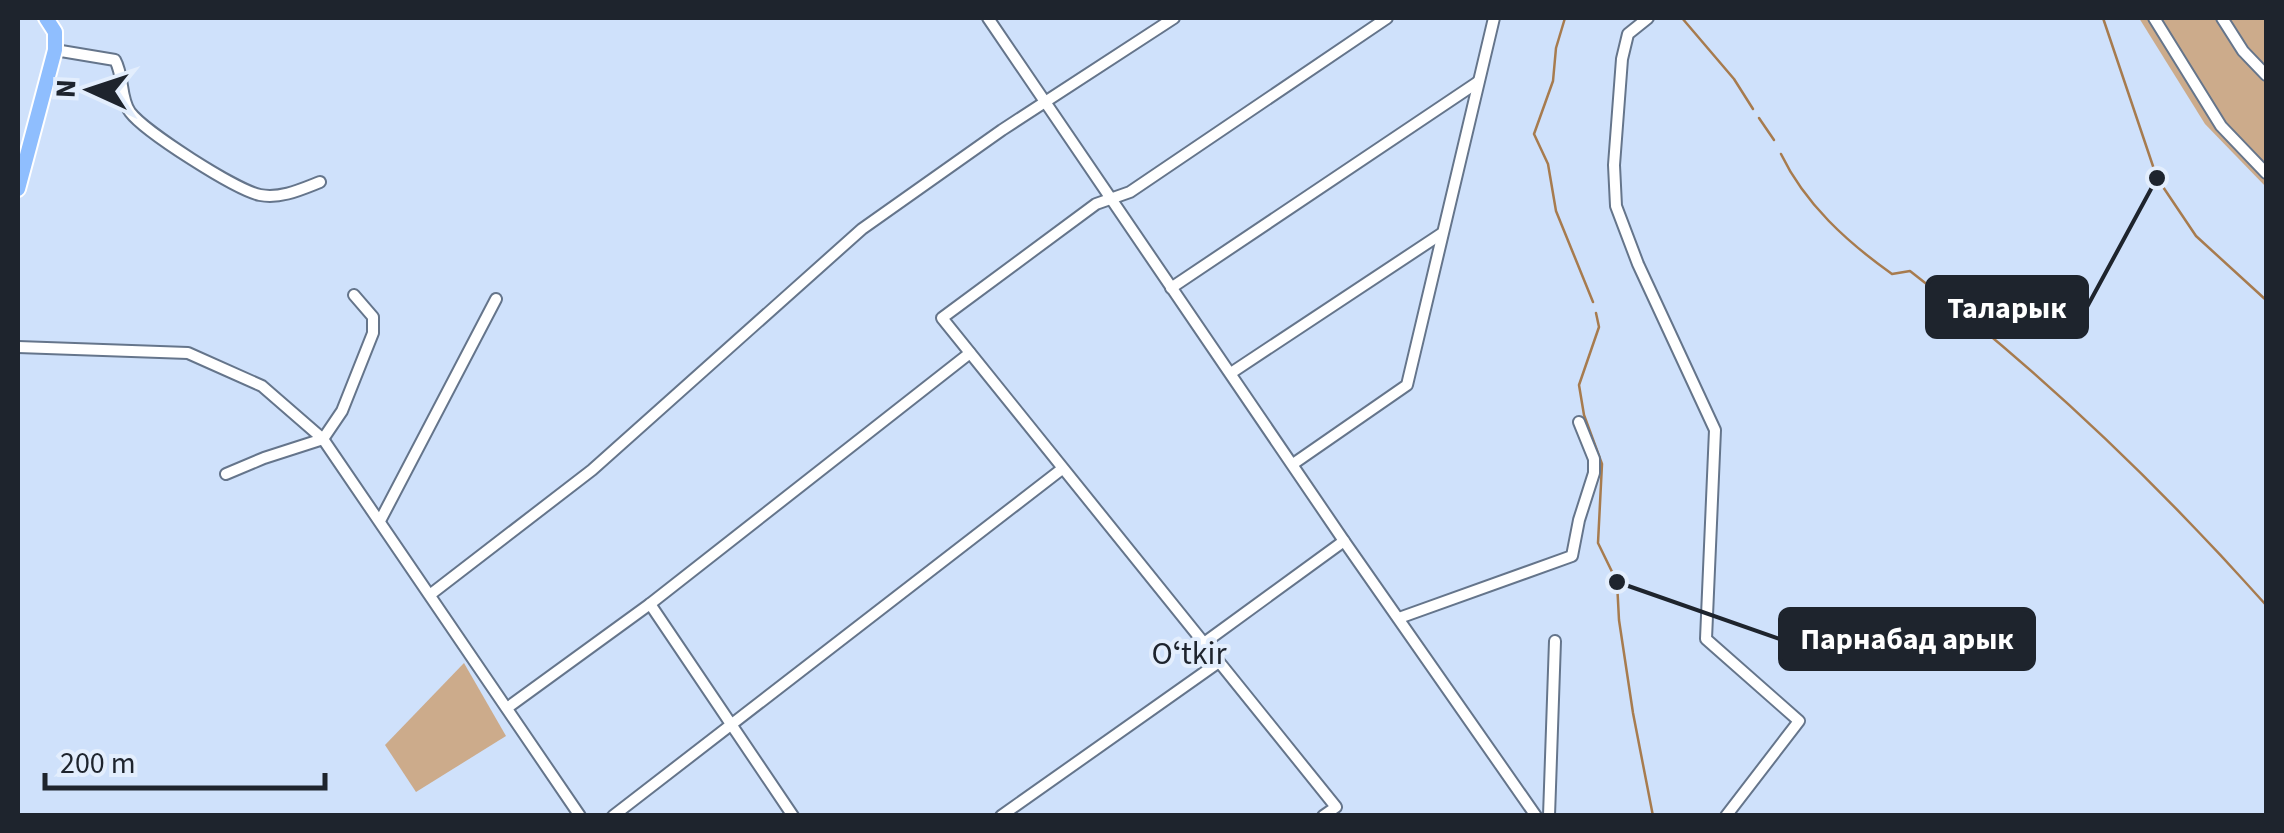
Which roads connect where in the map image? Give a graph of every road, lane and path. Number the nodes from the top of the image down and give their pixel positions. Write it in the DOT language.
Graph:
graph roads {
  1 [pos="988,18"];
  2 [pos="1174,18"];
  3 [pos="1386,18"];
  4 [pos="1494,18"];
  5 [pos="1648,18"];
  6 [pos="2154,18"];
  7 [pos="2222,18"];
  8 [pos="52,21"];
  9 [pos="56,50"];
  10 [pos="2266,76"];
  11 [pos="1478,82"];
  12 [pos="1044,102"];
  13 [pos="2266,172"];
  14 [pos="320,182"];
  15 [pos="18,189"];
  16 [pos="1112,199"];
  17 [pos="1442,234"];
  18 [pos="1172,288"];
  19 [pos="354,294"];
  20 [pos="496,298"];
  21 [pos="18,348"];
  22 [pos="970,353"];
  23 [pos="1231,373"];
  24 [pos="1578,422"];
  25 [pos="324,439"];
  26 [pos="1293,464"];
  27 [pos="1062,469"];
  28 [pos="226,474"];
  29 [pos="381,520"];
  30 [pos="1344,540"];
  31 [pos="431,594"];
  32 [pos="650,604"];
  33 [pos="1399,618"];
  34 [pos="1554,641"];
  35 [pos="1204,643"];
  36 [pos="1218,662"];
  37 [pos="507,708"];
  38 [pos="730,724"];
  39 [pos="580,816"];
  40 [pos="613,816"];
  41 [pos="793,816"];
  42 [pos="1001,816"];
  43 [pos="1323,816"];
  44 [pos="1536,816"];
  45 [pos="1549,816"];
  46 [pos="1726,816"];
  1 -- 12 [label="street"];
  2 -- 12 [label="street"];
  3 -- 16 [label="street"];
  4 -- 11 [label="street"];
  5 -- 46 [label="street"];
  6 -- 13 [label="street"];
  7 -- 10 [label="street"];
  8 -- 9 [label="main road"];
  9 -- 14 [label="street"];
  9 -- 15 [label="main road"];
  11 -- 17 [label="street"];
  11 -- 18 [label="street"];
  12 -- 16 [label="street"];
  12 -- 31 [label="street"];
  16 -- 18 [label="street"];
  16 -- 22 [label="street"];
  17 -- 23 [label="street"];
  17 -- 26 [label="street"];
  18 -- 23 [label="street"];
  19 -- 25 [label="street"];
  20 -- 29 [label="street"];
  21 -- 25 [label="street"];
  22 -- 27 [label="street"];
  22 -- 32 [label="street"];
  23 -- 26 [label="street"];
  24 -- 33 [label="street"];
  25 -- 28 [label="street"];
  25 -- 29 [label="street"];
  26 -- 30 [label="street"];
  27 -- 35 [label="street"];
  27 -- 38 [label="street"];
  29 -- 31 [label="street"];
  30 -- 33 [label="street"];
  30 -- 35 [label="street"];
  31 -- 37 [label="street"];
  32 -- 37 [label="street"];
  32 -- 38 [label="street"];
  33 -- 44 [label="street"];
  34 -- 45 [label="street"];
  35 -- 36 [label="street"];
  36 -- 42 [label="street"];
  36 -- 43 [label="street"];
  37 -- 39 [label="street"];
  38 -- 40 [label="street"];
  38 -- 41 [label="street"];
}
